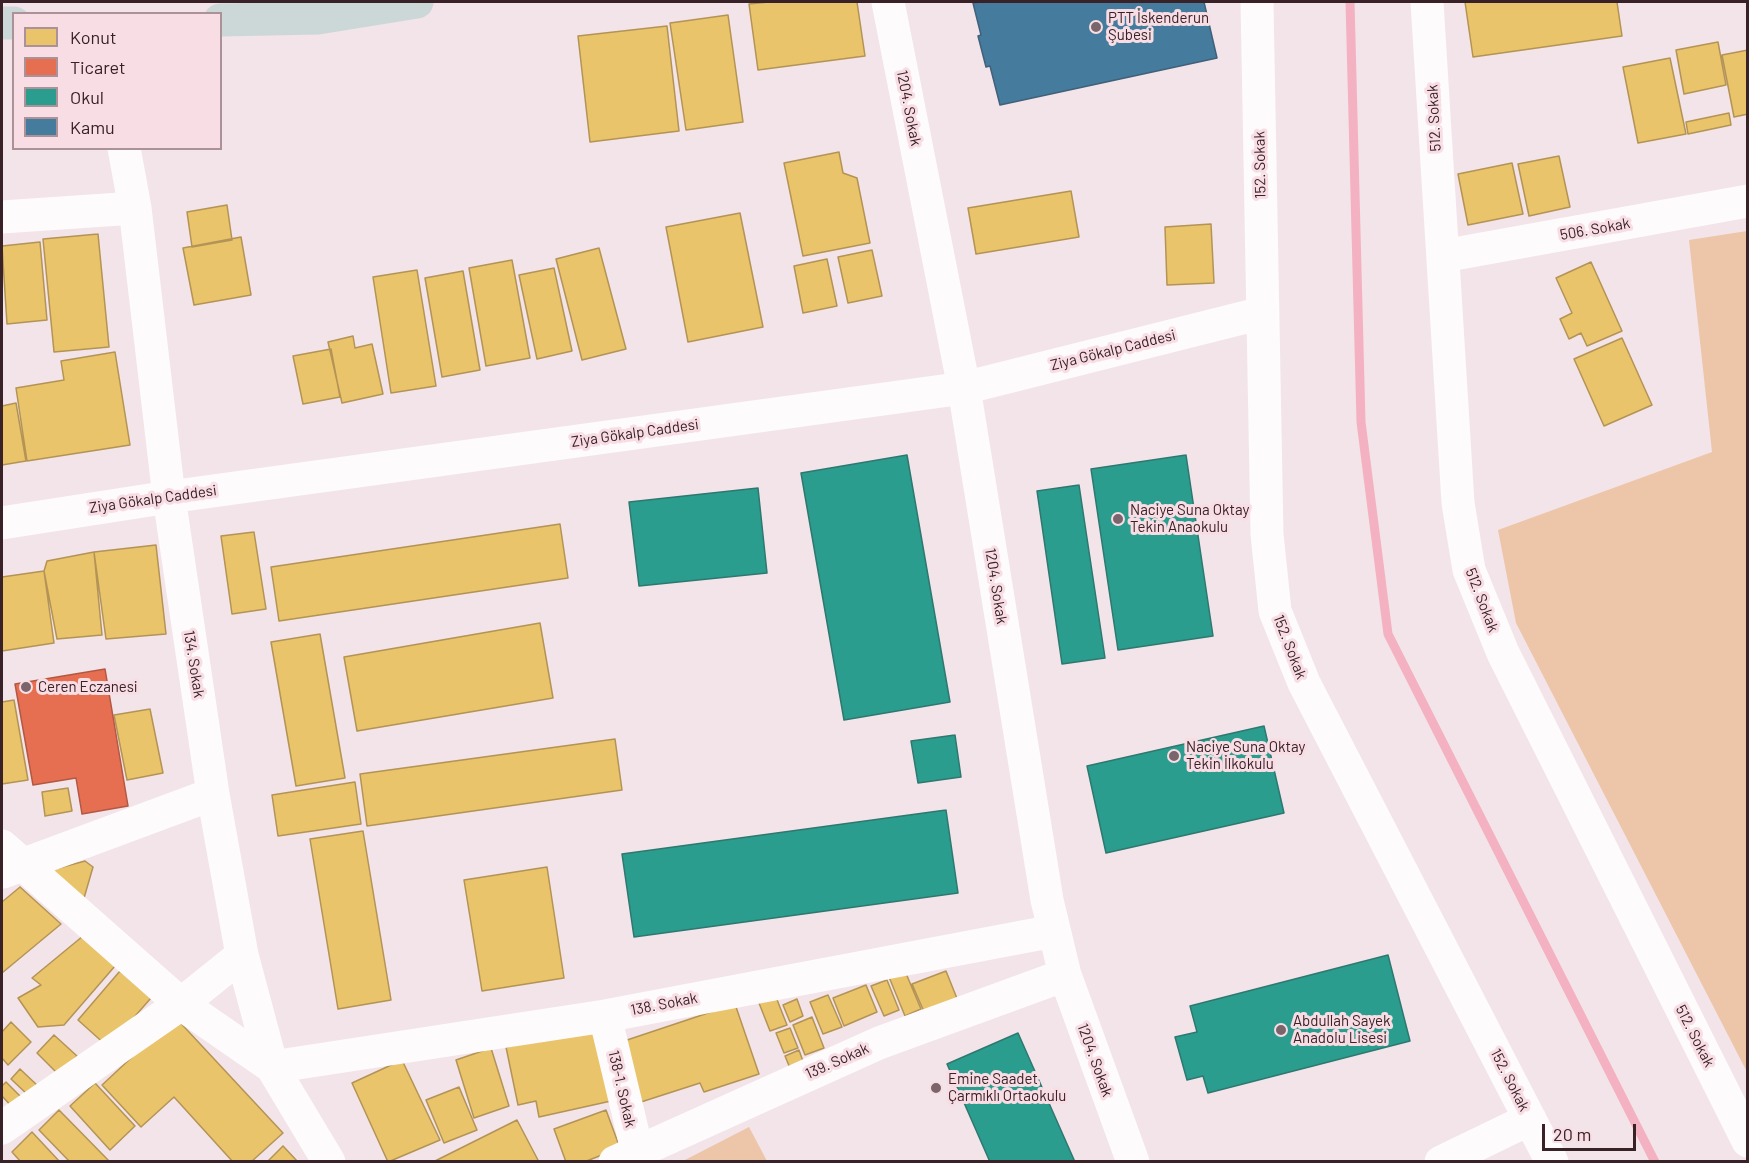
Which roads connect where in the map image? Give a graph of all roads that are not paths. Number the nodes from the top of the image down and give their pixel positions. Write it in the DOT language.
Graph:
graph roads {
  1 [pos="417,2"];
  2 [pos="888,2"];
  3 [pos="1257,2"];
  4 [pos="1427,2"];
  5 [pos="222,20"];
  6 [pos="124,150"];
  7 [pos="1748,201"];
  8 [pos="135,208"];
  9 [pos="2,218"];
  10 [pos="1443,256"];
  11 [pos="1262,313"];
  12 [pos="964,388"];
  13 [pos="169,496"];
  14 [pos="2,523"];
  15 [pos="213,794"];
  16 [pos="8,861"];
  17 [pos="1054,931"];
  18 [pos="242,955"];
  19 [pos="1065,975"];
  20 [pos="181,1004"];
  21 [pos="605,1016"];
  22 [pos="272,1067"];
  23 [pos="1530,1119"];
  24 [pos="2,1128"];
  25 [pos="1748,1141"];
  26 [pos="632,1158"];
  27 [pos="329,1161"];
  28 [pos="1132,1161"];
  29 [pos="1441,1161"];
  30 [pos="1552,1161"];
  1 -- 5 [label="highway"];
  2 -- 12 [label="street, 1204. Sokak"];
  3 -- 11 [label="street, 152. Sokak"];
  4 -- 10 [label="street, 512. Sokak"];
  6 -- 8 [label="street, 134. Sokak"];
  7 -- 10 [label="street, 506. Sokak"];
  8 -- 9 [label="street"];
  8 -- 13 [label="street, 134. Sokak"];
  10 -- 25 [label="street, 512. Sokak"];
  11 -- 12 [label="street, Ziya Gökalp Caddesi"];
  11 -- 23 [label="street, 152. Sokak"];
  12 -- 13 [label="street, Ziya Gökalp Caddesi"];
  12 -- 17 [label="street, 1204. Sokak"];
  13 -- 14 [label="street, Ziya Gökalp Caddesi"];
  13 -- 15 [label="street, 134. Sokak"];
  15 -- 16 [label="street"];
  15 -- 18 [label="street, 134. Sokak"];
  16 -- 20 [label="street"];
  17 -- 19 [label="street, 1204. Sokak"];
  17 -- 21 [label="street, 138. Sokak"];
  18 -- 20 [label="street"];
  18 -- 22 [label="street, 134. Sokak"];
  19 -- 26 [label="street, 139. Sokak"];
  19 -- 28 [label="street, 1204. Sokak"];
  20 -- 22 [label="street"];
  20 -- 24 [label="street"];
  21 -- 22 [label="street, 138. Sokak"];
  21 -- 26 [label="street, 138-1. Sokak"];
  22 -- 27 [label="street, 134. Sokak"];
  23 -- 29 [label="street"];
  23 -- 30 [label="street, 152. Sokak"];
}
